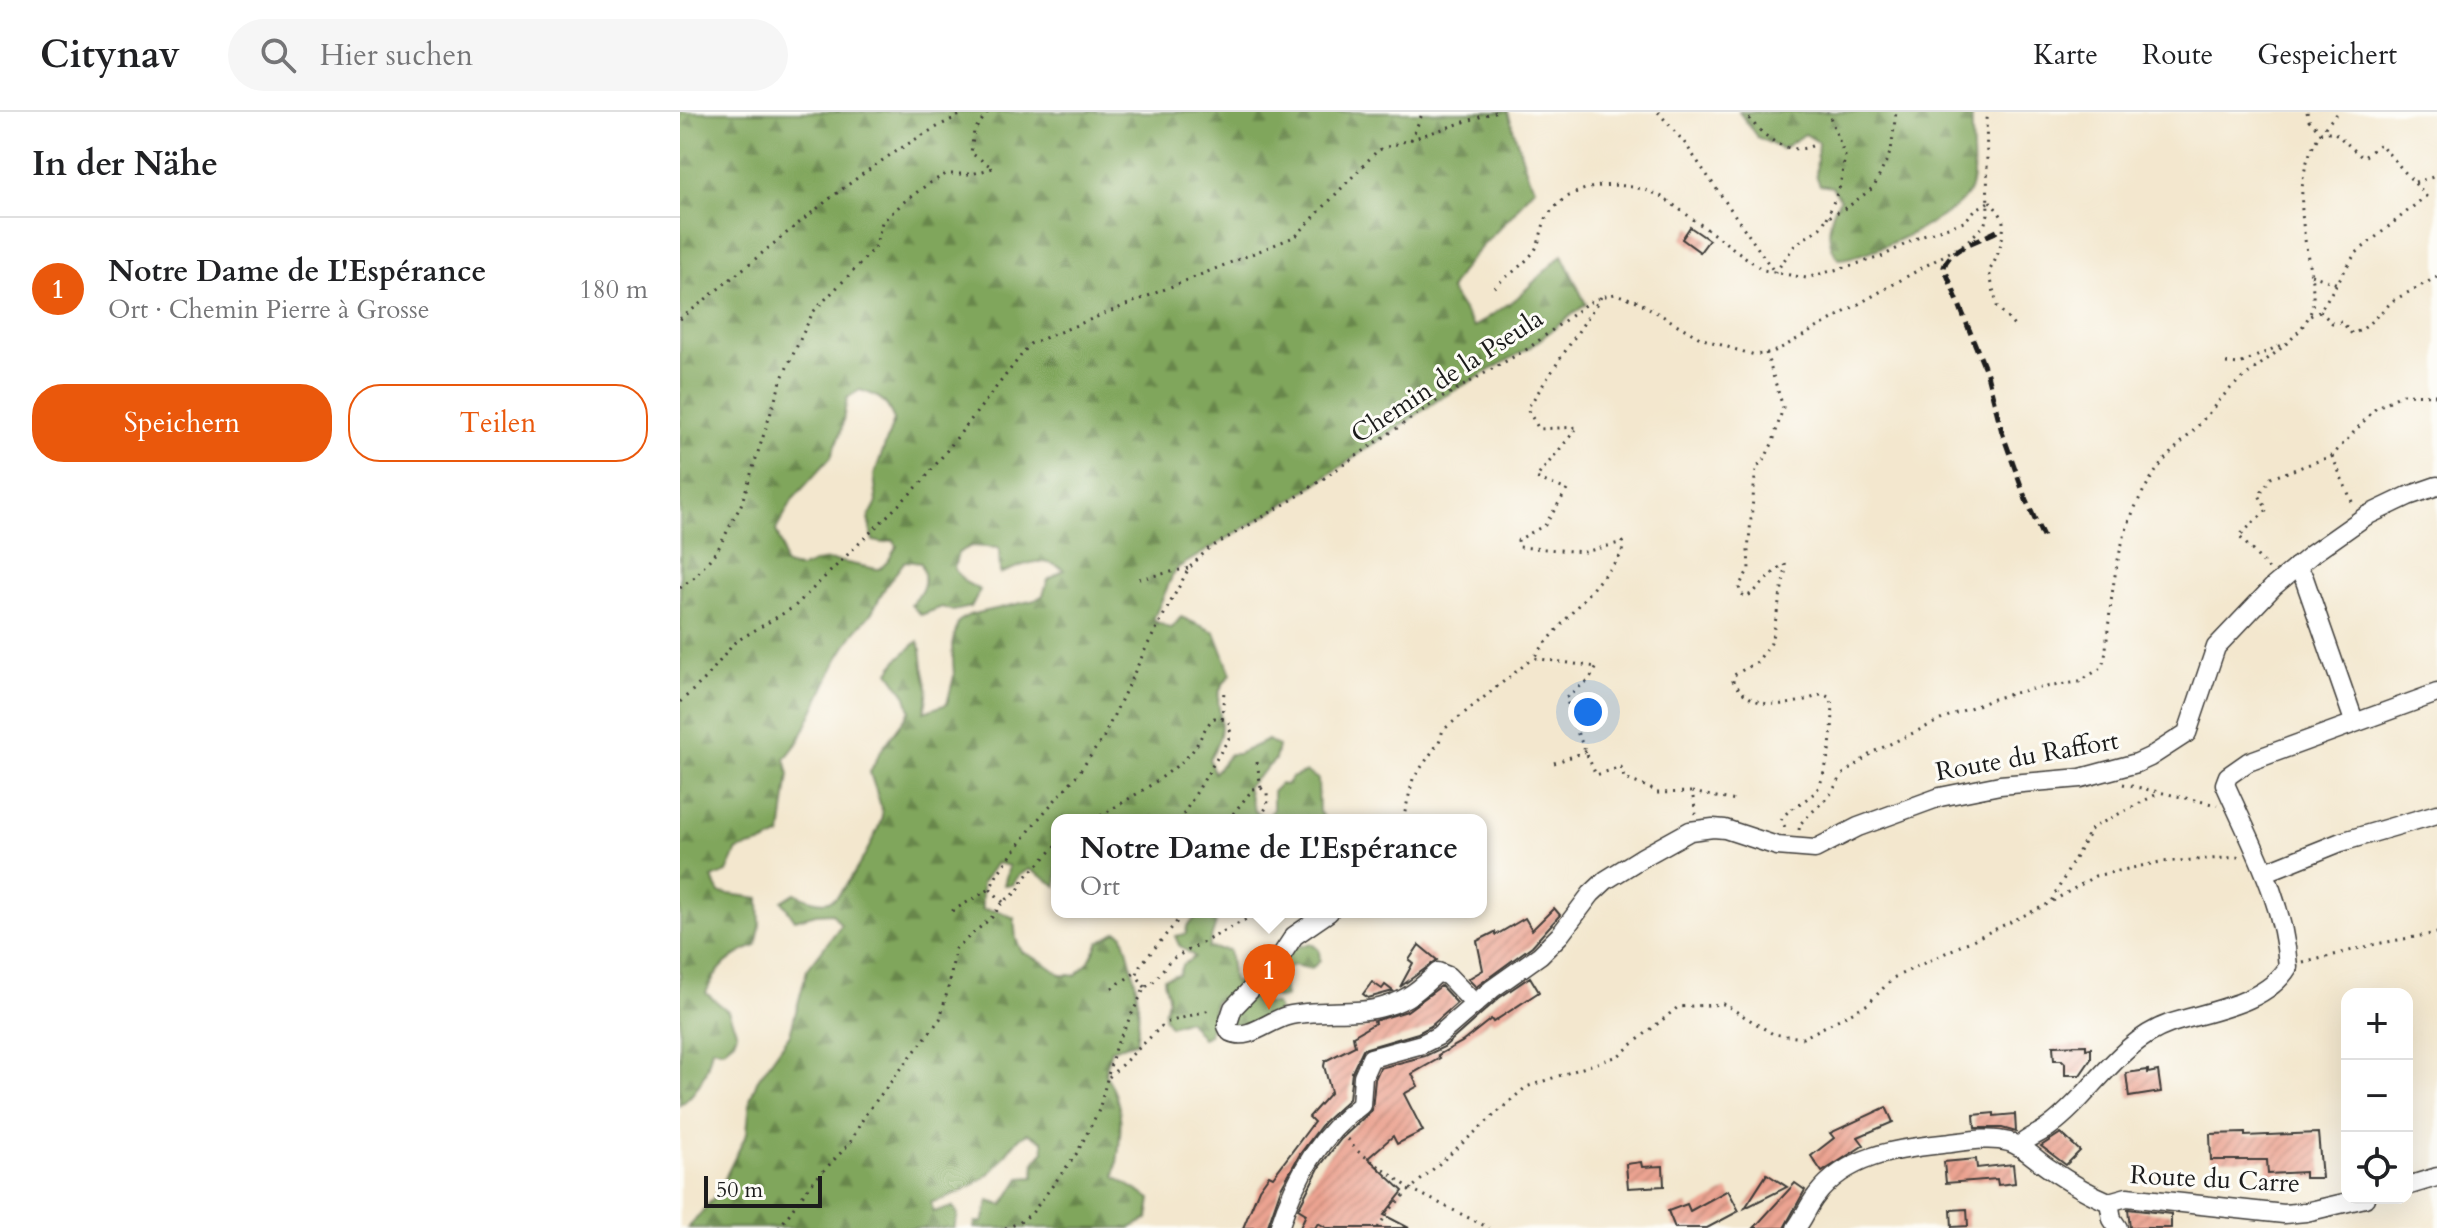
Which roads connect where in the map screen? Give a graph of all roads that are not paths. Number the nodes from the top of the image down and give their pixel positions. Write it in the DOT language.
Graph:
graph roads {
  1 [pos="2437,486"];
  2 [pos="2296,567"];
  3 [pos="2437,693"];
  4 [pos="2354,721"];
  5 [pos="2437,814"];
  6 [pos="2262,864"];
  7 [pos="1320,918"];
  8 [pos="1475,1004"];
  9 [pos="2019,1146"];
  10 [pos="2437,1177"];
  11 [pos="2413,1184"];
  12 [pos="2109,1202"];
  13 [pos="2342,1204"];
  14 [pos="1279,1228"];
  15 [pos="1796,1228"];
  16 [pos="2118,1228"];
  1 -- 2 [label="street, Route du Raffort"];
  2 -- 4 [label="street"];
  2 -- 8 [label="street, Route du Raffort"];
  3 -- 4 [label="street"];
  4 -- 6 [label="street"];
  5 -- 6 [label="street"];
  6 -- 9 [label="street"];
  7 -- 8 [label="street"];
  8 -- 14 [label="street"];
  9 -- 12 [label="street"];
  9 -- 15 [label="street"];
  10 -- 11 [label="street"];
  12 -- 13 [label="street, Route du Carre"];
  12 -- 16 [label="street"];
}
